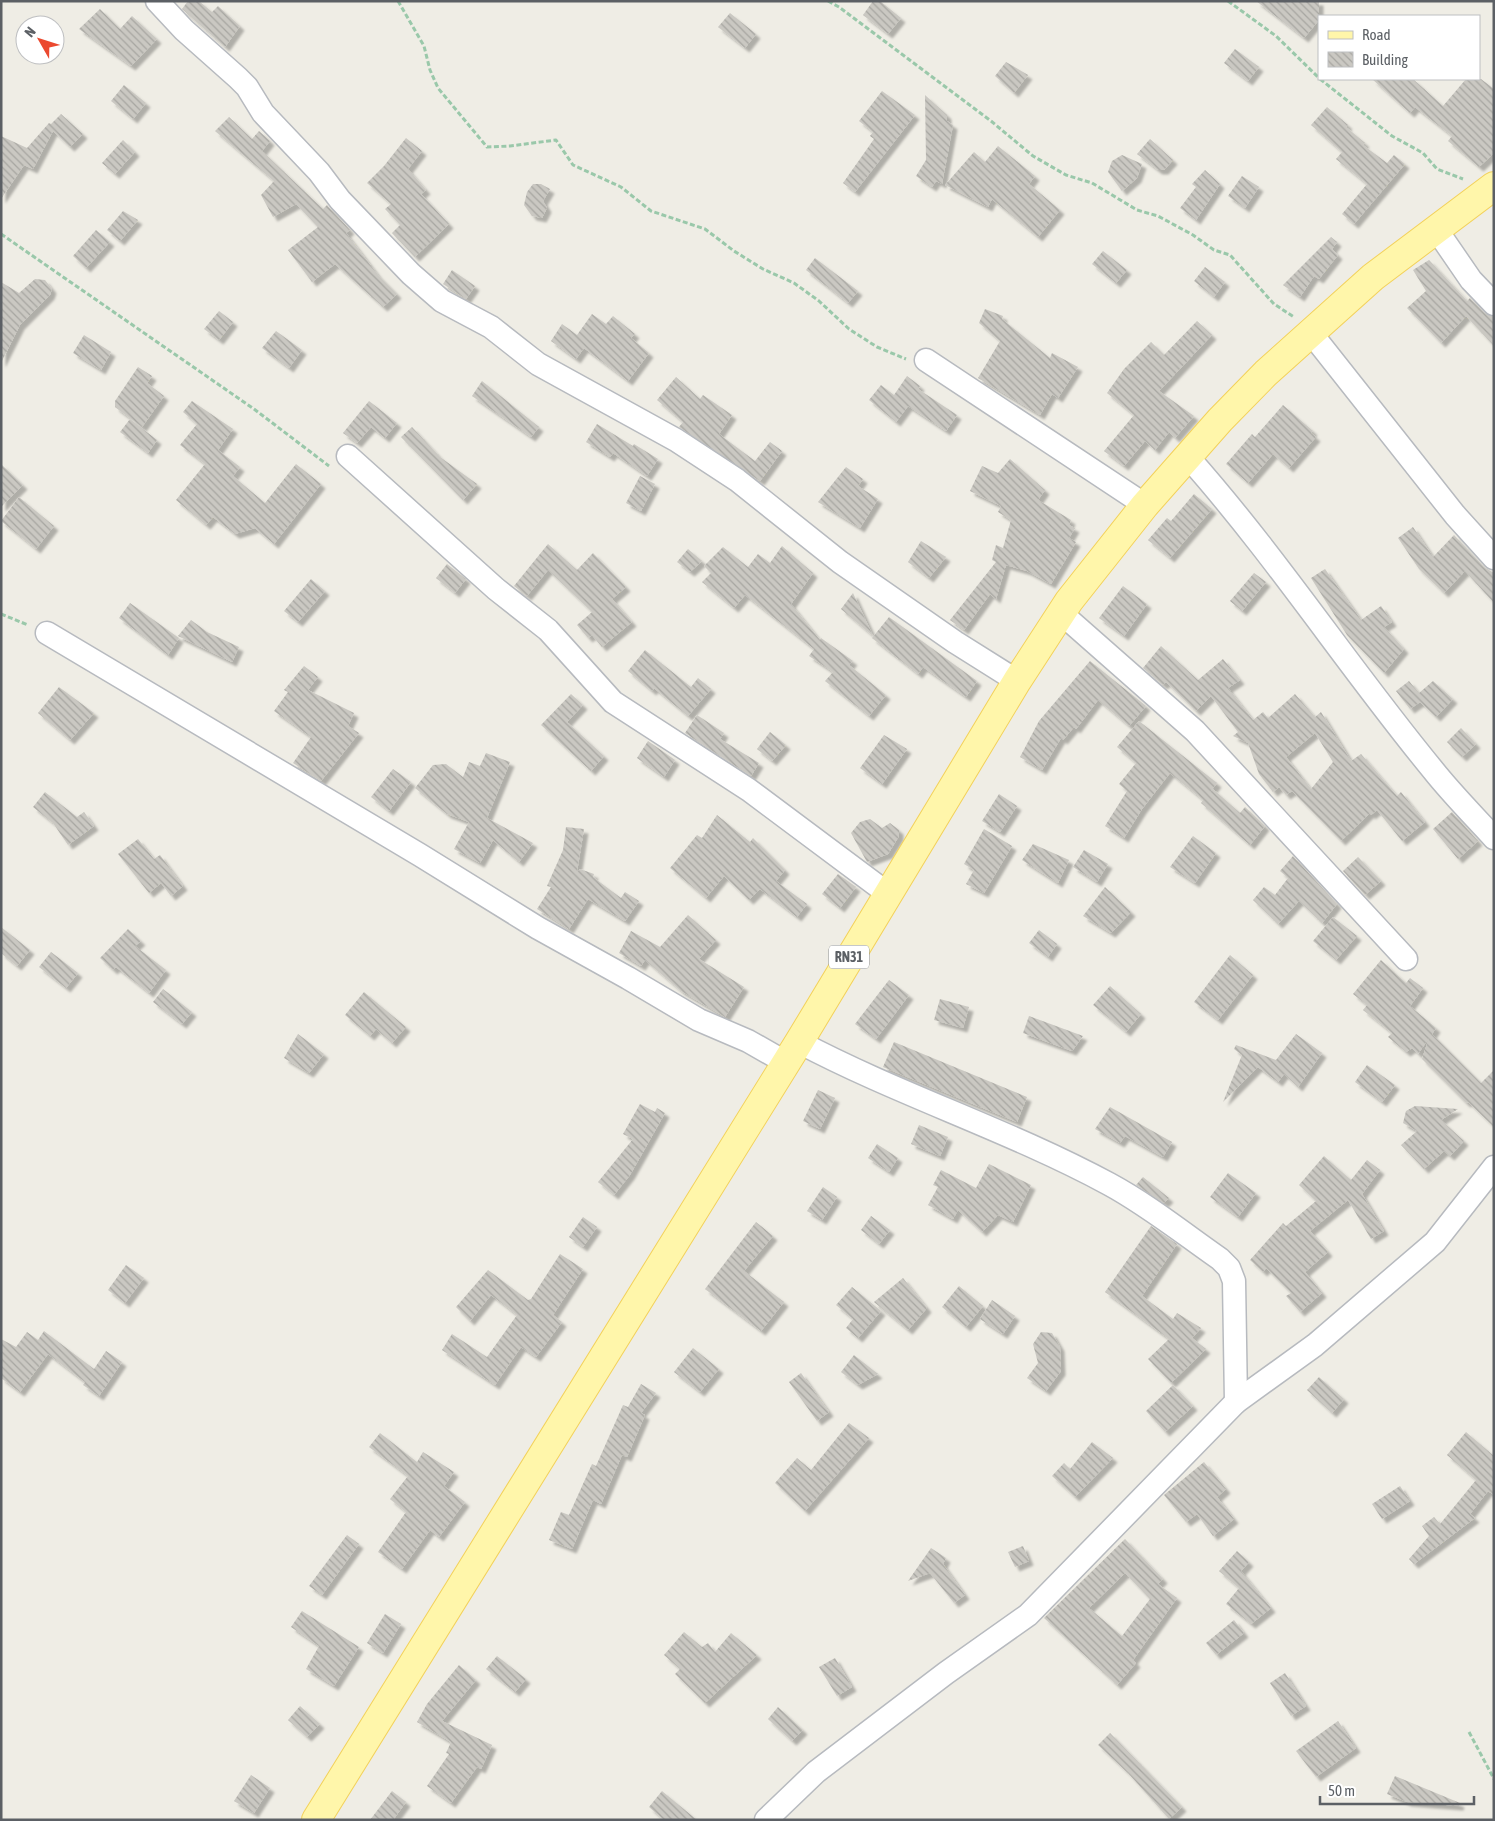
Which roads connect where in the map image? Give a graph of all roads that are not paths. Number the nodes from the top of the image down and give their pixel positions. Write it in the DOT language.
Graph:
graph roads {
  1 [pos="157,1"];
  2 [pos="1491,188"];
  3 [pos="1436,229"];
  4 [pos="1494,304"];
  5 [pos="1311,332"];
  6 [pos="926,360"];
  7 [pos="348,456"];
  8 [pos="1188,457"];
  9 [pos="1145,505"];
  10 [pos="1494,558"];
  11 [pos="1061,613"];
  12 [pos="47,633"];
  13 [pos="1017,681"];
  14 [pos="1494,838"];
  15 [pos="887,893"];
  16 [pos="1406,959"];
  17 [pos="792,1052"];
  18 [pos="1494,1167"];
  19 [pos="1236,1402"];
  20 [pos="316,1820"];
  21 [pos="766,1820"];
  1 -- 13 [label="street"];
  2 -- 3 [label="main road, RN31"];
  3 -- 4 [label="street"];
  3 -- 5 [label="main road, RN31"];
  5 -- 8 [label="main road, RN31"];
  5 -- 10 [label="street"];
  6 -- 9 [label="street"];
  7 -- 15 [label="street"];
  8 -- 9 [label="main road, RN31"];
  8 -- 14 [label="street"];
  9 -- 11 [label="main road, RN31"];
  11 -- 13 [label="main road, RN31"];
  11 -- 16 [label="street"];
  12 -- 17 [label="street"];
  13 -- 15 [label="main road, RN31"];
  15 -- 17 [label="main road, RN31"];
  17 -- 19 [label="street"];
  17 -- 20 [label="main road, RN31"];
  18 -- 19 [label="street"];
  19 -- 21 [label="street"];
}
